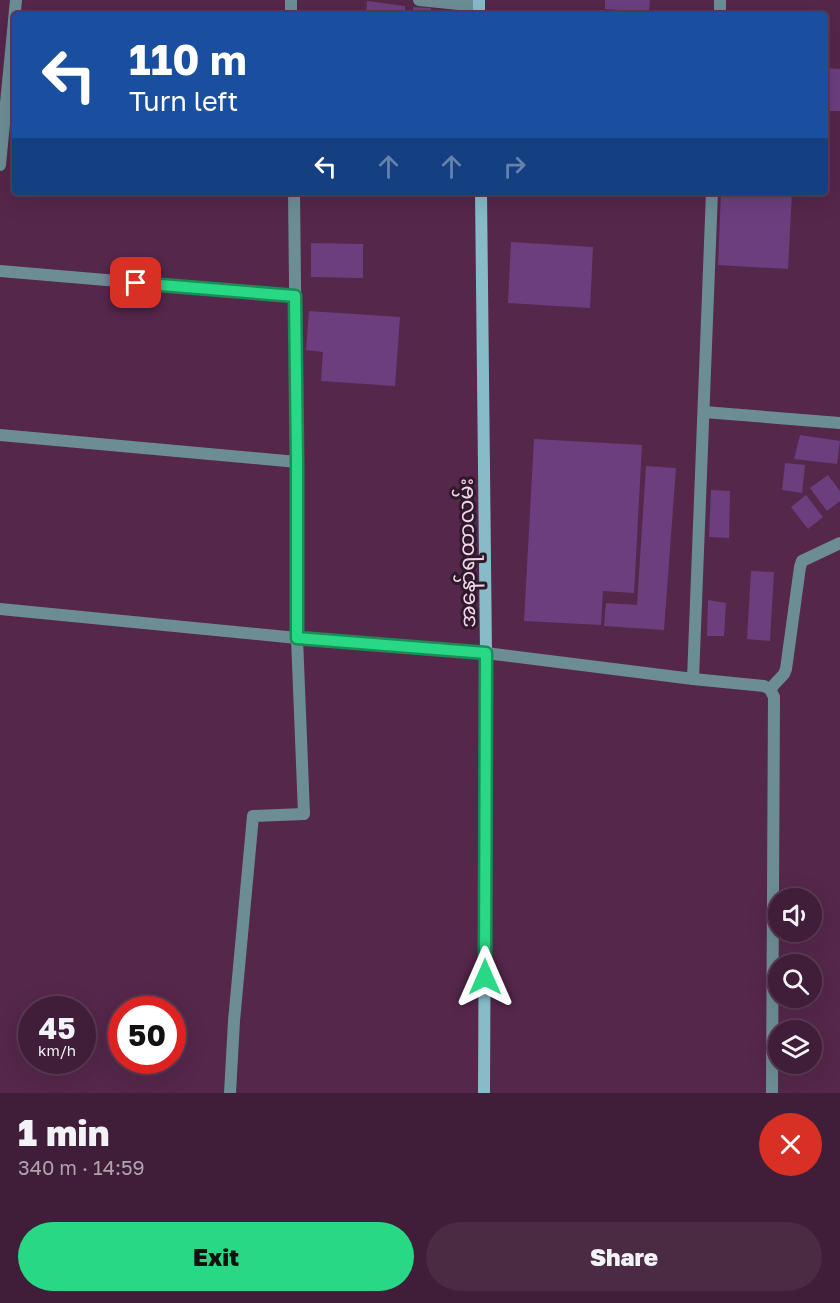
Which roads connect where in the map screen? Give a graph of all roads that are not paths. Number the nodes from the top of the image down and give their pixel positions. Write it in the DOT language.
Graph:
graph roads {
  1 [pos="419,0"];
  2 [pos="479,7"];
  3 [pos="12,77"];
  4 [pos="10,115"];
  5 [pos="0,165"];
  6 [pos="294,195"];
  7 [pos="481,195"];
  8 [pos="712,195"];
  9 [pos="0,271"];
  10 [pos="295,296"];
  11 [pos="704,412"];
  12 [pos="840,423"];
  13 [pos="0,435"];
  14 [pos="297,462"];
  15 [pos="840,543"];
  16 [pos="0,609"];
  17 [pos="297,638"];
  18 [pos="486,653"];
  19 [pos="693,679"];
  20 [pos="770,689"];
  21 [pos="231,1093"];
  22 [pos="484,1093"];
  23 [pos="772,1093"];
  1 -- 2 [label="street"];
  3 -- 4 [label="street"];
  4 -- 5 [label="street"];
  6 -- 10 [label="street"];
  7 -- 18 [label="main road, အနော်ရထာလမ်း"];
  8 -- 11 [label="street"];
  9 -- 10 [label="street"];
  10 -- 14 [label="street"];
  11 -- 12 [label="street"];
  11 -- 19 [label="street"];
  13 -- 14 [label="street"];
  14 -- 17 [label="street"];
  15 -- 20 [label="street"];
  16 -- 17 [label="street"];
  17 -- 18 [label="street"];
  17 -- 21 [label="street"];
  18 -- 19 [label="street"];
  18 -- 22 [label="main road, အနော်ရထာလမ်း"];
  19 -- 20 [label="street"];
  20 -- 23 [label="street"];
}
